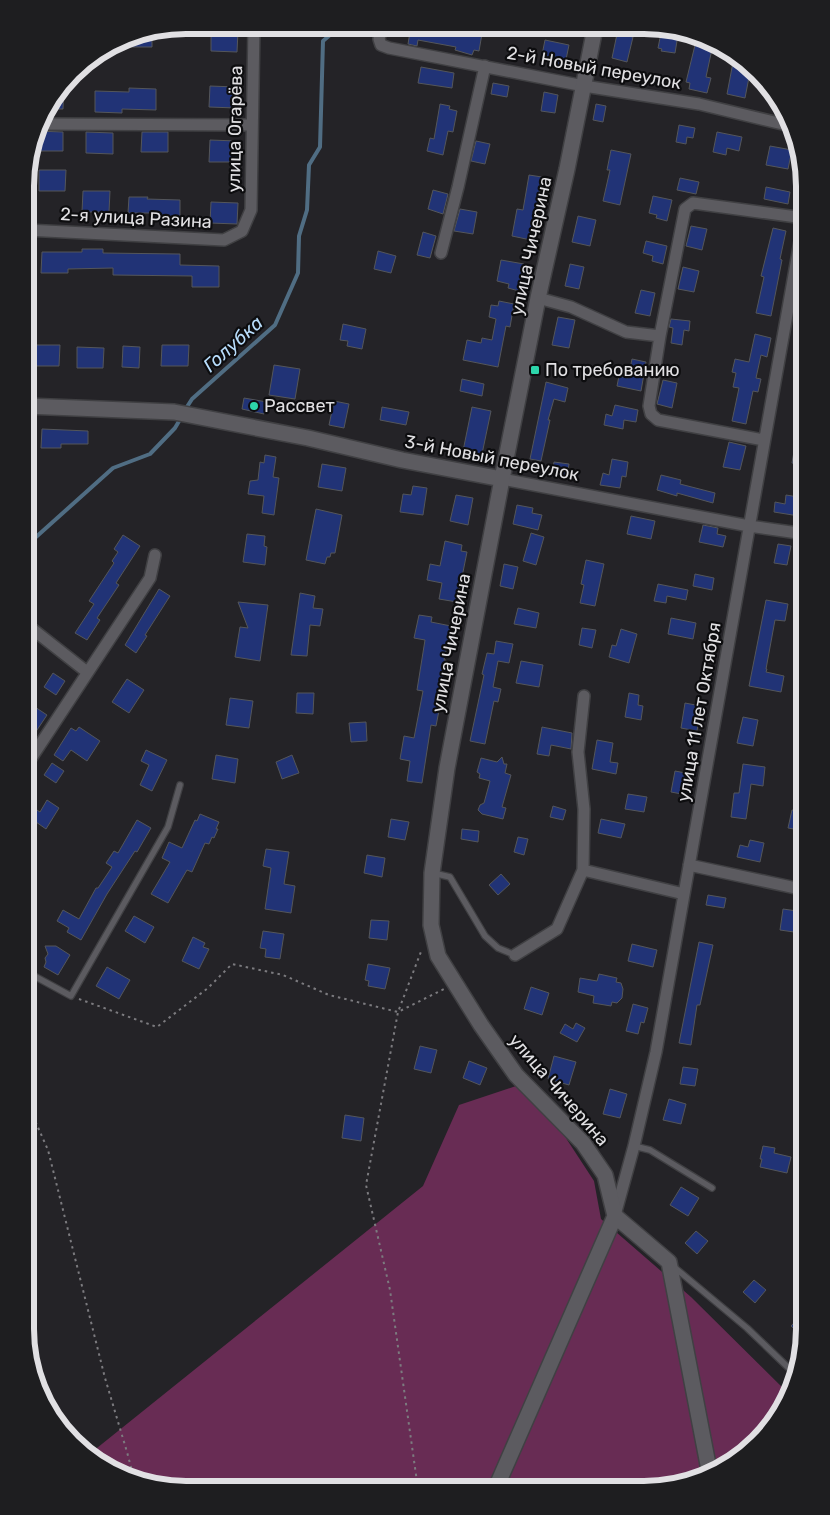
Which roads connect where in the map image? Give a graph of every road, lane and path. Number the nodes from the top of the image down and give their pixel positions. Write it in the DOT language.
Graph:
graph roads {
  1 [pos="254,34"];
  2 [pos="380,34"];
  3 [pos="593,34"];
  4 [pos="485,66"];
  5 [pos="584,86"];
  6 [pos="47,124"];
  7 [pos="783,124"];
  8 [pos="252,125"];
  9 [pos="796,214"];
  10 [pos="34,230"];
  11 [pos="242,231"];
  12 [pos="440,253"];
  13 [pos="796,260"];
  14 [pos="538,298"];
  15 [pos="660,336"];
  16 [pos="34,406"];
  17 [pos="764,440"];
  18 [pos="502,479"];
  19 [pos="749,526"];
  20 [pos="796,533"];
  21 [pos="155,555"];
  22 [pos="34,630"];
  23 [pos="87,672"];
  24 [pos="584,696"];
  25 [pos="34,754"];
  26 [pos="180,785"];
  27 [pos="690,865"];
  28 [pos="583,870"];
  29 [pos="432,873"];
  30 [pos="796,888"];
  31 [pos="684,894"];
  32 [pos="431,925"];
  33 [pos="515,954"];
  34 [pos="34,976"];
  35 [pos="455,984"];
  36 [pos="71,996"];
  37 [pos="398,1012"];
  38 [pos="34,1118"];
  39 [pos="634,1146"];
  40 [pos="712,1188"];
  41 [pos="615,1216"];
  42 [pos="668,1262"];
  43 [pos="790,1369"];
  44 [pos="709,1467"];
  45 [pos="132,1471"];
  46 [pos="417,1481"];
  47 [pos="499,1481"];
  1 -- 8 [label="street, улица Огарёва"];
  2 -- 4 [label="street, 2-й Новый переулок"];
  3 -- 5 [label="street, улица Чичерина"];
  4 -- 5 [label="street, 2-й Новый переулок"];
  4 -- 12 [label="street"];
  5 -- 7 [label="street, 2-й Новый переулок"];
  5 -- 14 [label="street, улица Чичерина"];
  6 -- 8 [label="street"];
  8 -- 11 [label="street, улица Огарёва"];
  9 -- 15 [label="street"];
  10 -- 11 [label="street, 2-я улица Разина"];
  13 -- 17 [label="street, улица 11 лет Октября"];
  14 -- 15 [label="street"];
  14 -- 18 [label="street, улица Чичерина"];
  15 -- 17 [label="street"];
  16 -- 18 [label="street, 3-й Новый переулок"];
  17 -- 19 [label="street, улица 11 лет Октября"];
  18 -- 19 [label="street, 3-й Новый переулок"];
  18 -- 29 [label="street, улица Чичерина"];
  19 -- 20 [label="street, 3-й Новый переулок"];
  19 -- 27 [label="street, улица 11 лет Октября"];
  21 -- 23 [label="street"];
  22 -- 23 [label="street"];
  23 -- 25 [label="street"];
  24 -- 28 [label="street"];
  26 -- 36 [label="lane"];
  27 -- 30 [label="street"];
  27 -- 31 [label="street, улица 11 лет Октября"];
  28 -- 31 [label="street"];
  28 -- 33 [label="street"];
  29 -- 32 [label="street, улица Чичерина"];
  29 -- 33 [label="lane"];
  31 -- 39 [label="street, улица 11 лет Октября"];
  32 -- 35 [label="street, улица Чичерина"];
  32 -- 37 [label="path"];
  34 -- 36 [label="lane"];
  35 -- 37 [label="path"];
  35 -- 41 [label="street, улица Чичерина"];
  36 -- 37 [label="path"];
  37 -- 46 [label="path"];
  38 -- 45 [label="path"];
  39 -- 40 [label="lane"];
  39 -- 41 [label="street, улица 11 лет Октября"];
  41 -- 42 [label="street"];
  41 -- 47 [label="street"];
  42 -- 43 [label="lane"];
  42 -- 44 [label="street"];
}
